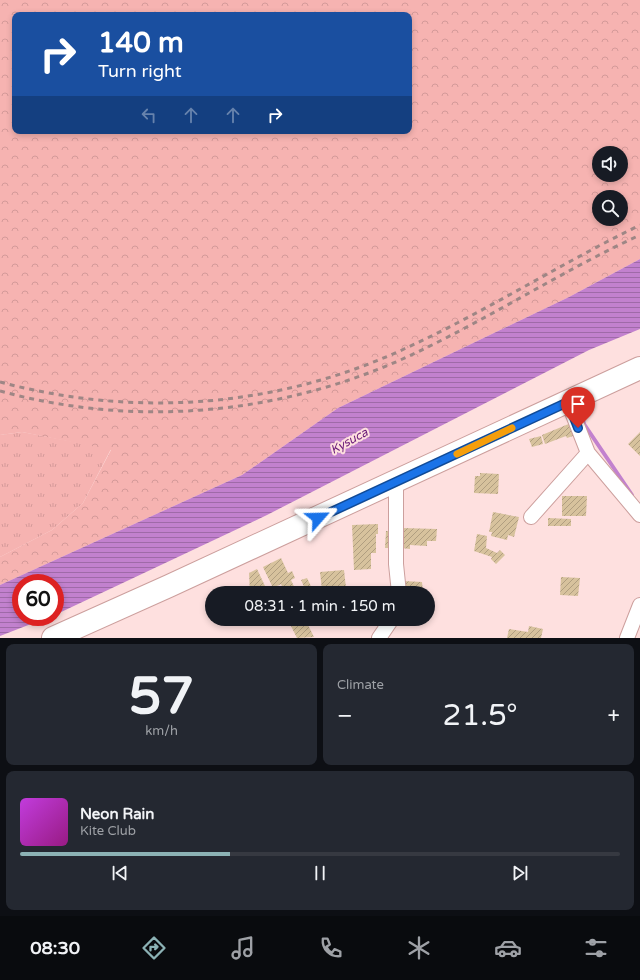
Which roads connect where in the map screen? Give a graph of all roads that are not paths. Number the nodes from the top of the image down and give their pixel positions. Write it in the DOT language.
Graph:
graph roads {
  1 [pos="640,368"];
  2 [pos="568,402"];
  3 [pos="588,453"];
  4 [pos="396,482"];
  5 [pos="640,515"];
  6 [pos="531,517"];
  7 [pos="398,586"];
  8 [pos="640,605"];
  9 [pos="387,626"];
  10 [pos="54,638"];
  11 [pos="379,638"];
  12 [pos="627,638"];
  1 -- 2 [label="main road"];
  2 -- 3 [label="street"];
  2 -- 4 [label="main road"];
  3 -- 5 [label="street"];
  3 -- 6 [label="street"];
  4 -- 7 [label="street"];
  4 -- 10 [label="main road"];
  8 -- 12 [label="street"];
  9 -- 11 [label="street"];
}
